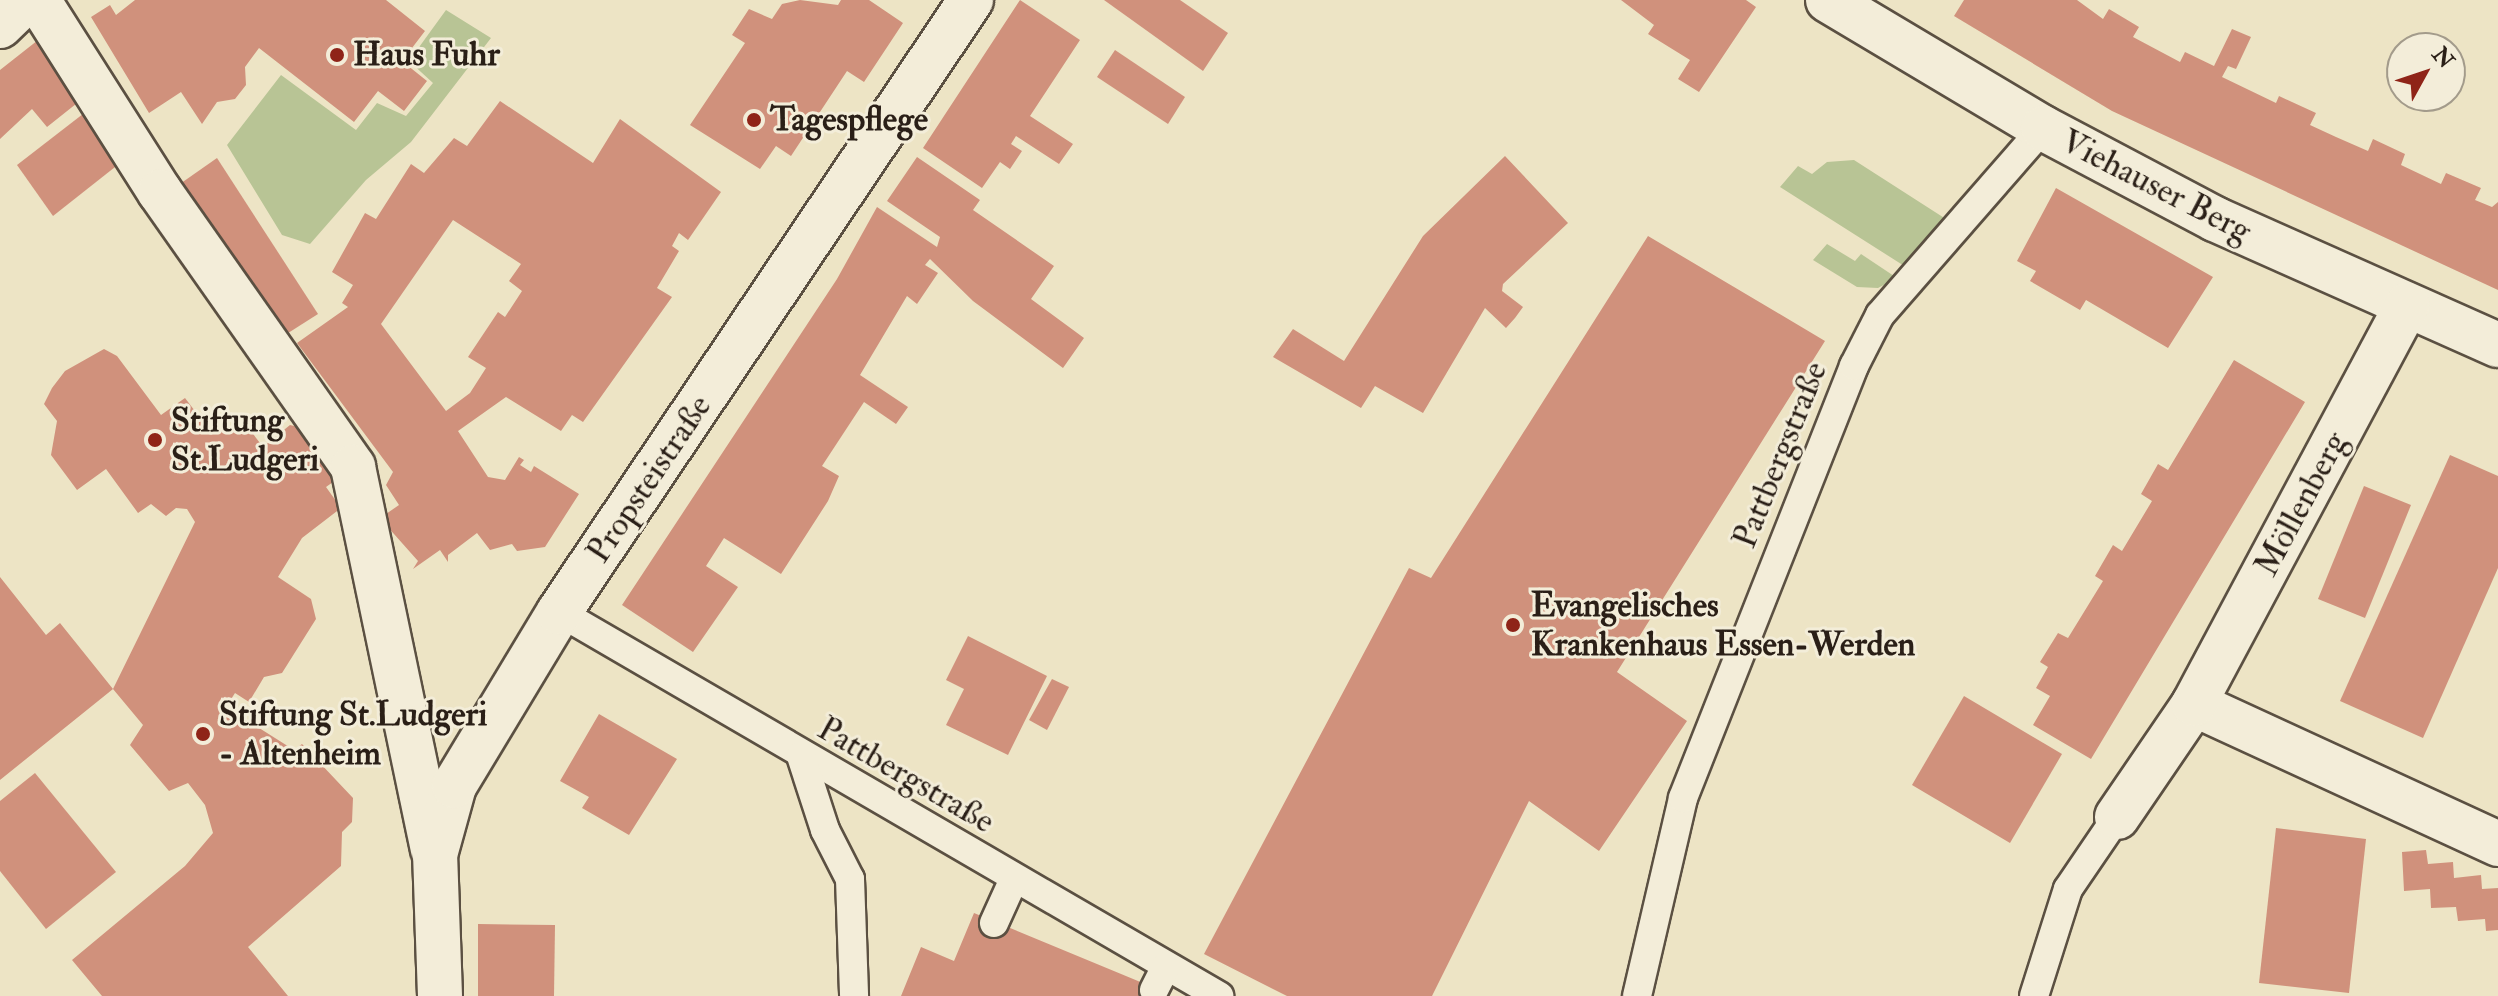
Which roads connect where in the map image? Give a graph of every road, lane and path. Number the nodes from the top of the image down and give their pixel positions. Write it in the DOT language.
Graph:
graph roads {
  1 [pos="27,0"];
  2 [pos="38,0"];
  3 [pos="971,0"];
  4 [pos="1828,0"];
  5 [pos="1881,14"];
  6 [pos="0,26"];
  7 [pos="2043,128"];
  8 [pos="2407,305"];
  9 [pos="2498,345"];
  10 [pos="559,612"];
  11 [pos="2194,704"];
  12 [pos="801,756"];
  13 [pos="2117,817"];
  14 [pos="2498,844"];
  15 [pos="435,855"];
  16 [pos="1014,879"];
  17 [pos="994,923"];
  18 [pos="440,996"];
  19 [pos="854,996"];
  20 [pos="1219,996"];
  21 [pos="1637,996"];
  22 [pos="2034,996"];
  1 -- 6 [label="street"];
  2 -- 15 [label="street"];
  3 -- 10 [label="street, Propsteistraße"];
  4 -- 5 [label="street, Viehauser Berg"];
  5 -- 7 [label="street, Viehauser Berg"];
  7 -- 8 [label="street, Viehauser Berg"];
  7 -- 21 [label="lane, Pattbergstraße"];
  8 -- 9 [label="street, Viehauser Berg"];
  8 -- 11 [label="street, Möllenberg"];
  10 -- 12 [label="lane, Pattbergstraße"];
  10 -- 15 [label="street, Propsteistraße"];
  11 -- 13 [label="street, Möllenberg"];
  11 -- 14 [label="street"];
  12 -- 16 [label="lane, Pattbergstraße"];
  12 -- 19 [label="lane"];
  13 -- 22 [label="lane, Möllenberg"];
  15 -- 18 [label="street, Propsteistraße"];
  16 -- 17 [label="lane"];
  16 -- 20 [label="lane, Pattbergstraße"];
}
